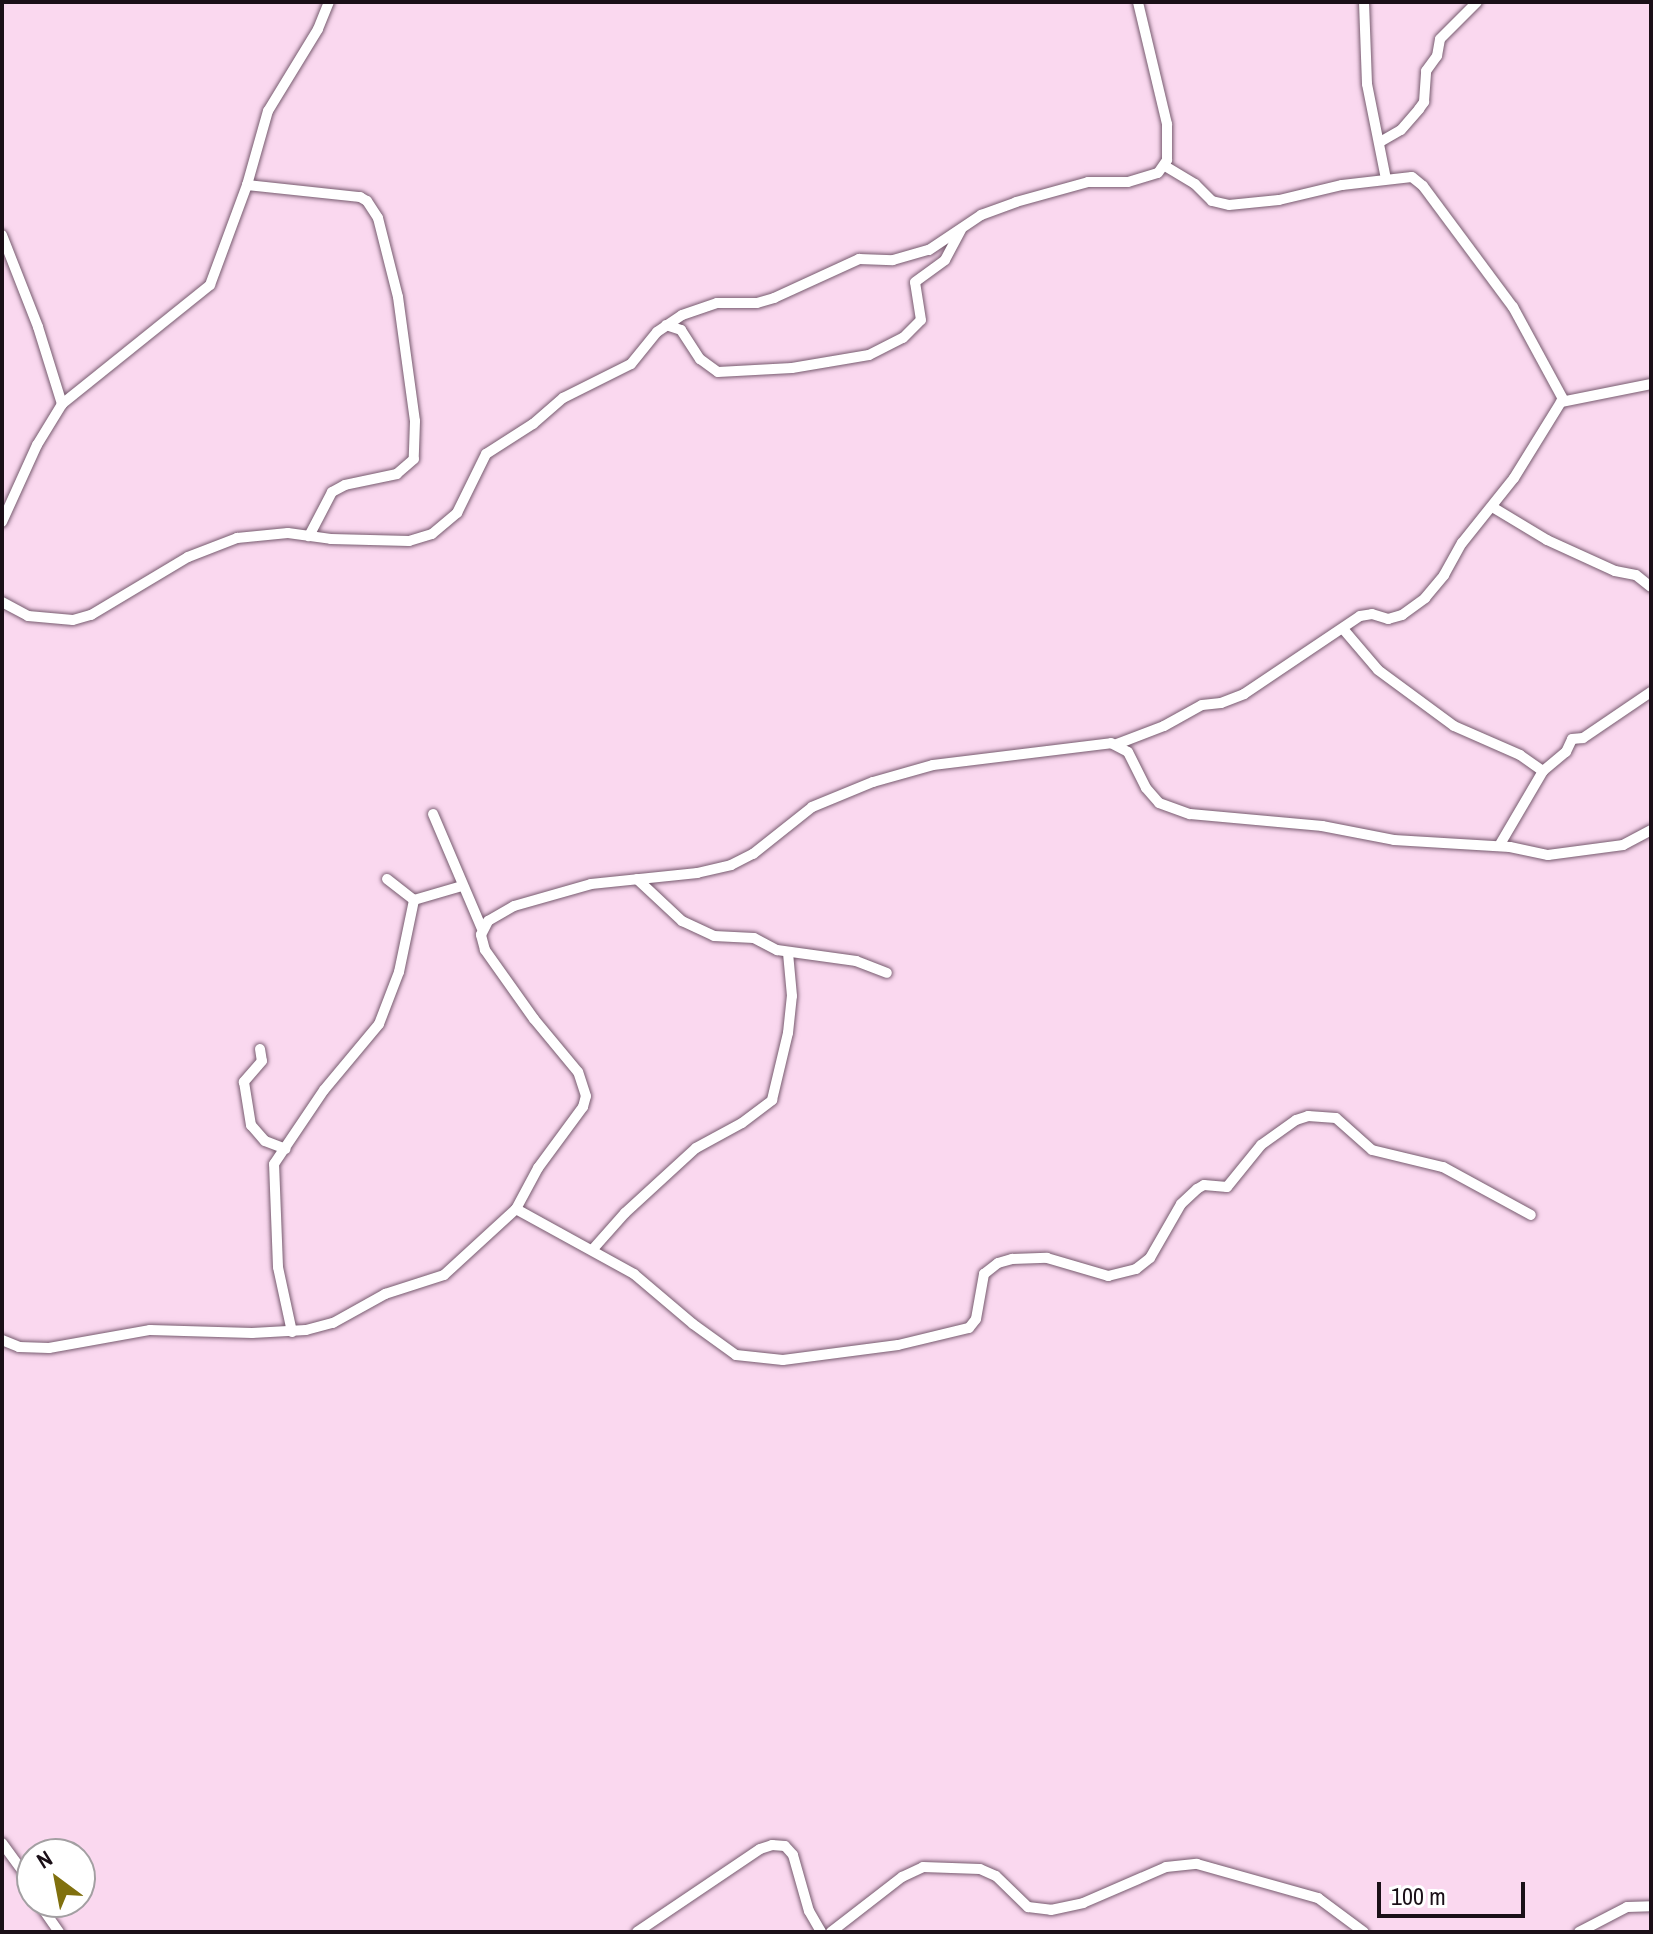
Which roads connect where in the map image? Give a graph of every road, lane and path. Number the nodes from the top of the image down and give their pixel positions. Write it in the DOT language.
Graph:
graph roads {
  1 [pos="329,2"];
  2 [pos="1138,2"];
  3 [pos="1364,2"];
  4 [pos="1477,2"];
  5 [pos="1380,142"];
  6 [pos="1165,166"];
  7 [pos="1386,179"];
  8 [pos="247,185"];
  9 [pos="962,228"];
  10 [pos="2,235"];
  11 [pos="666,325"];
  12 [pos="1645,385"];
  13 [pos="1651,393"];
  14 [pos="1563,399"];
  15 [pos="62,404"];
  16 [pos="1494,508"];
  17 [pos="2,522"];
  18 [pos="309,536"];
  19 [pos="1651,587"];
  20 [pos="2,602"];
  21 [pos="1344,630"];
  22 [pos="1651,692"];
  23 [pos="1117,744"];
  24 [pos="1543,771"];
  25 [pos="433,814"];
  26 [pos="1651,830"];
  27 [pos="1499,846"];
  28 [pos="387,879"];
  29 [pos="637,879"];
  30 [pos="462,886"];
  31 [pos="414,900"];
  32 [pos="482,929"];
  33 [pos="788,953"];
  34 [pos="887,973"];
  35 [pos="260,1049"];
  36 [pos="286,1149"];
  37 [pos="516,1209"];
  38 [pos="1531,1215"];
  39 [pos="593,1249"];
  40 [pos="292,1332"];
  41 [pos="2,1340"];
  42 [pos="2,1843"];
  43 [pos="16,1862"];
  44 [pos="1651,1906"];
  45 [pos="637,1932"];
  46 [pos="821,1932"];
  47 [pos="831,1932"];
  48 [pos="1364,1932"];
  49 [pos="1579,1932"];
  1 -- 8 [label="street"];
  2 -- 6 [label="street"];
  3 -- 5 [label="street"];
  4 -- 5 [label="street"];
  5 -- 7 [label="street"];
  6 -- 7 [label="street"];
  6 -- 9 [label="street"];
  7 -- 14 [label="street"];
  8 -- 15 [label="street"];
  8 -- 18 [label="street"];
  9 -- 11 [label="street"];
  9 -- 11 [label="street"];
  10 -- 15 [label="street"];
  11 -- 18 [label="street"];
  12 -- 13 [label="street"];
  12 -- 14 [label="street"];
  14 -- 16 [label="street"];
  15 -- 17 [label="street"];
  16 -- 19 [label="street"];
  16 -- 21 [label="street"];
  18 -- 20 [label="street"];
  21 -- 23 [label="street"];
  21 -- 24 [label="street"];
  22 -- 24 [label="street"];
  23 -- 27 [label="street"];
  23 -- 29 [label="street"];
  24 -- 27 [label="street"];
  25 -- 30 [label="street"];
  26 -- 27 [label="street"];
  28 -- 31 [label="street"];
  29 -- 32 [label="street"];
  29 -- 33 [label="street"];
  30 -- 31 [label="street"];
  30 -- 32 [label="street"];
  31 -- 36 [label="street"];
  32 -- 37 [label="street"];
  33 -- 34 [label="street"];
  33 -- 39 [label="street"];
  35 -- 36 [label="street"];
  36 -- 40 [label="street"];
  37 -- 39 [label="street"];
  37 -- 40 [label="street"];
  38 -- 39 [label="street"];
  40 -- 41 [label="street"];
  42 -- 43 [label="street"];
  44 -- 49 [label="street"];
  45 -- 46 [label="street"];
  47 -- 48 [label="street"];
}
